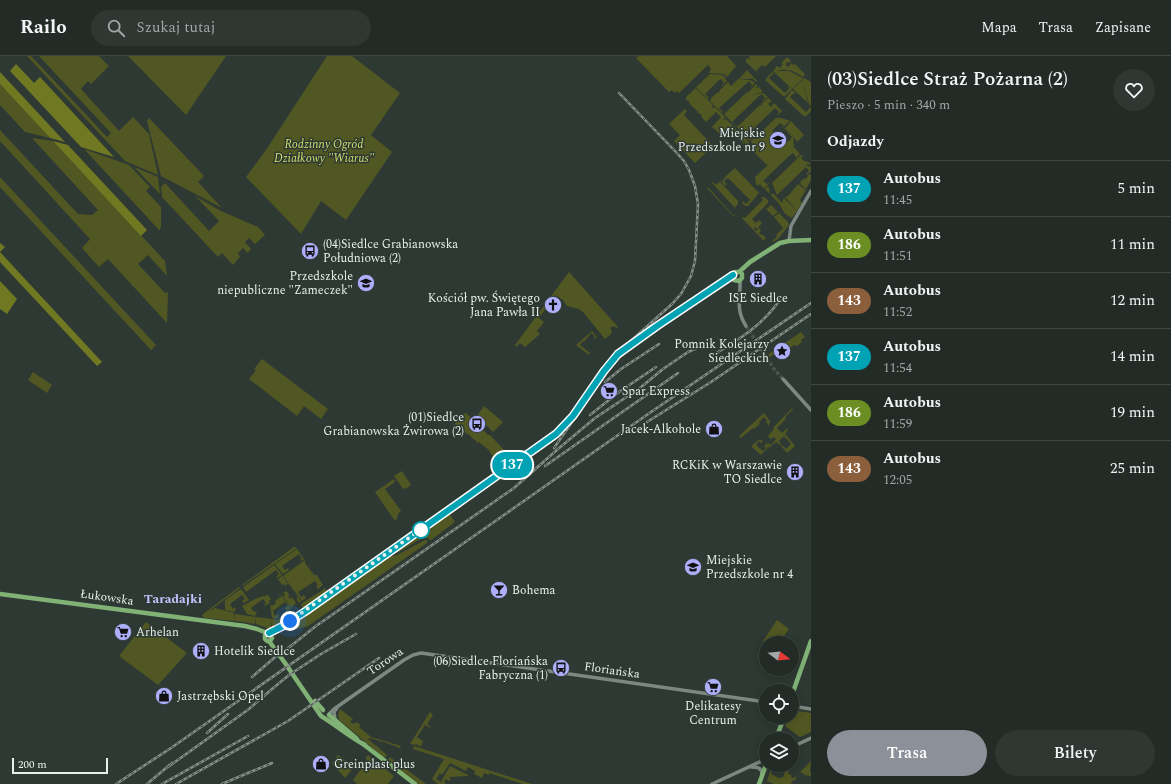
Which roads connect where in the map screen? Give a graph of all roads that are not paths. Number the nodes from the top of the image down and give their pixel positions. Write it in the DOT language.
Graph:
graph roads {
  1 [pos="811,191"];
  2 [pos="811,240"];
  3 [pos="789,241"];
  4 [pos="740,273"];
  5 [pos="736,279"];
  6 [pos="746,326"];
  7 [pos="783,379"];
  8 [pos="811,410"];
  9 [pos="0,594"];
  10 [pos="269,636"];
  11 [pos="811,641"];
  12 [pos="455,657"];
  13 [pos="796,684"];
  14 [pos="759,701"];
  15 [pos="799,707"];
  16 [pos="335,708"];
  17 [pos="811,709"];
  18 [pos="325,714"];
  19 [pos="335,720"];
  20 [pos="811,738"];
  21 [pos="799,744"];
  22 [pos="365,746"];
  23 [pos="759,762"];
  24 [pos="749,766"];
  25 [pos="762,774"];
  26 [pos="416,784"];
  27 [pos="712,784"];
  28 [pos="759,784"];
  1 -- 3 [label="street"];
  2 -- 3 [label="main road"];
  3 -- 4 [label="main road"];
  4 -- 5 [label="main road"];
  4 -- 5 [label="main road"];
  5 -- 6 [label="street"];
  5 -- 10 [label="main road"];
  7 -- 8 [label="street"];
  9 -- 10 [label="main road, Łukowska"];
  10 -- 18 [label="main road, Łukowska"];
  11 -- 13 [label="main road"];
  12 -- 14 [label="street, Floriańska"];
  12 -- 16 [label="street, Torowa"];
  15 -- 17 [label="street"];
  16 -- 18 [label="street, Torowa"];
  16 -- 19 [label="street"];
  18 -- 19 [label="main road"];
  18 -- 22 [label="main road"];
  19 -- 22 [label="main road"];
  20 -- 21 [label="street"];
  22 -- 26 [label="main road"];
  23 -- 24 [label="street"];
  24 -- 25 [label="street"];
  24 -- 27 [label="street"];
  25 -- 28 [label="main road"];
}
